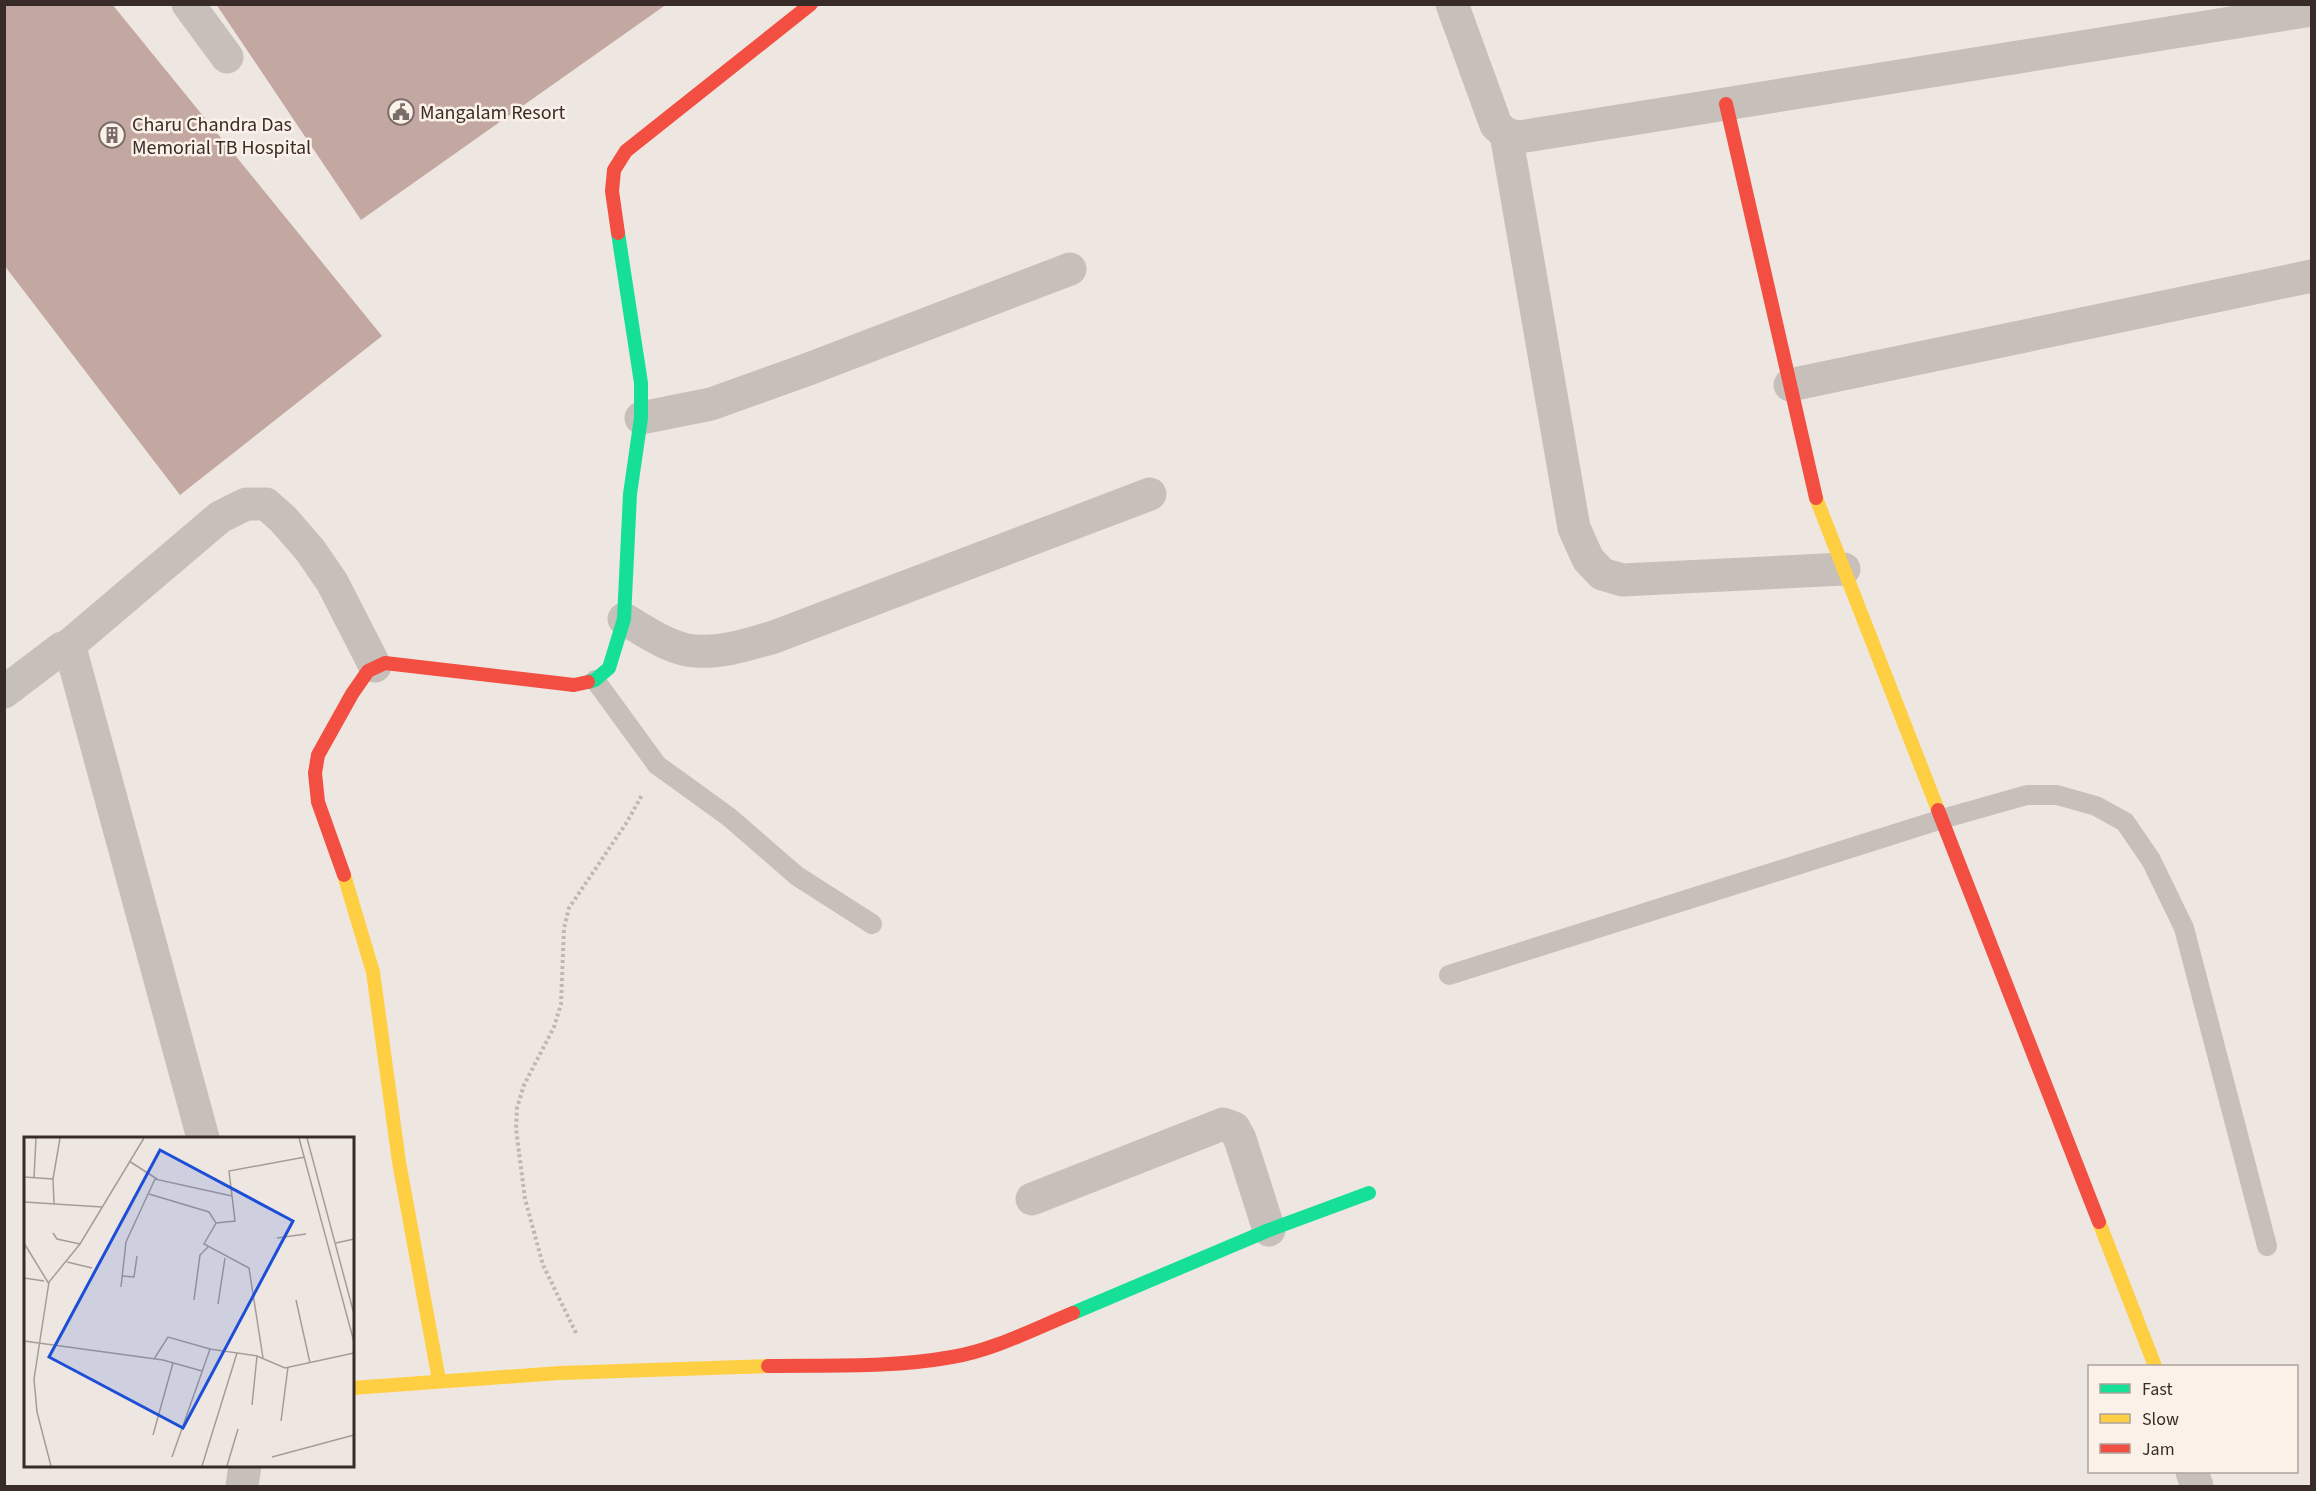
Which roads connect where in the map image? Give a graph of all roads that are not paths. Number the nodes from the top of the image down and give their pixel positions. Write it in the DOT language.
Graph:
graph roads {
  1 [pos="188,4"];
  2 [pos="811,4"];
  3 [pos="1452,4"];
  4 [pos="2312,10"];
  5 [pos="227,57"];
  6 [pos="1726,104"];
  7 [pos="1506,134"];
  8 [pos="1070,269"];
  9 [pos="2312,276"];
  10 [pos="1790,385"];
  11 [pos="641,418"];
  12 [pos="1150,494"];
  13 [pos="1844,569"];
  14 [pos="624,619"];
  15 [pos="67,647"];
  16 [pos="375,666"];
  17 [pos="595,680"];
  18 [pos="4,692"];
  19 [pos="1942,819"];
  20 [pos="872,924"];
  21 [pos="1449,975"];
  22 [pos="203,1137"];
  23 [pos="1369,1193"];
  24 [pos="1032,1199"];
  25 [pos="1269,1230"];
  26 [pos="2267,1246"];
  27 [pos="2155,1365"];
  28 [pos="439,1380"];
  29 [pos="354,1388"];
  30 [pos="245,1467"];
  31 [pos="242,1486"];
  1 -- 5 [label="street"];
  2 -- 11 [label="street"];
  3 -- 7 [label="street"];
  4 -- 6 [label="street"];
  6 -- 7 [label="street"];
  6 -- 10 [label="street"];
  7 -- 13 [label="street"];
  8 -- 11 [label="street"];
  9 -- 10 [label="street"];
  10 -- 13 [label="street"];
  11 -- 14 [label="street"];
  12 -- 14 [label="street"];
  13 -- 19 [label="street"];
  14 -- 17 [label="street"];
  15 -- 16 [label="street"];
  15 -- 18 [label="street"];
  15 -- 22 [label="street"];
  16 -- 17 [label="street"];
  16 -- 28 [label="street"];
  17 -- 20 [label="lane"];
  19 -- 21 [label="lane"];
  19 -- 26 [label="lane"];
  19 -- 27 [label="street"];
  23 -- 25 [label="street"];
  24 -- 25 [label="street"];
  25 -- 28 [label="street"];
  28 -- 29 [label="street"];
  30 -- 31 [label="street"];
}
